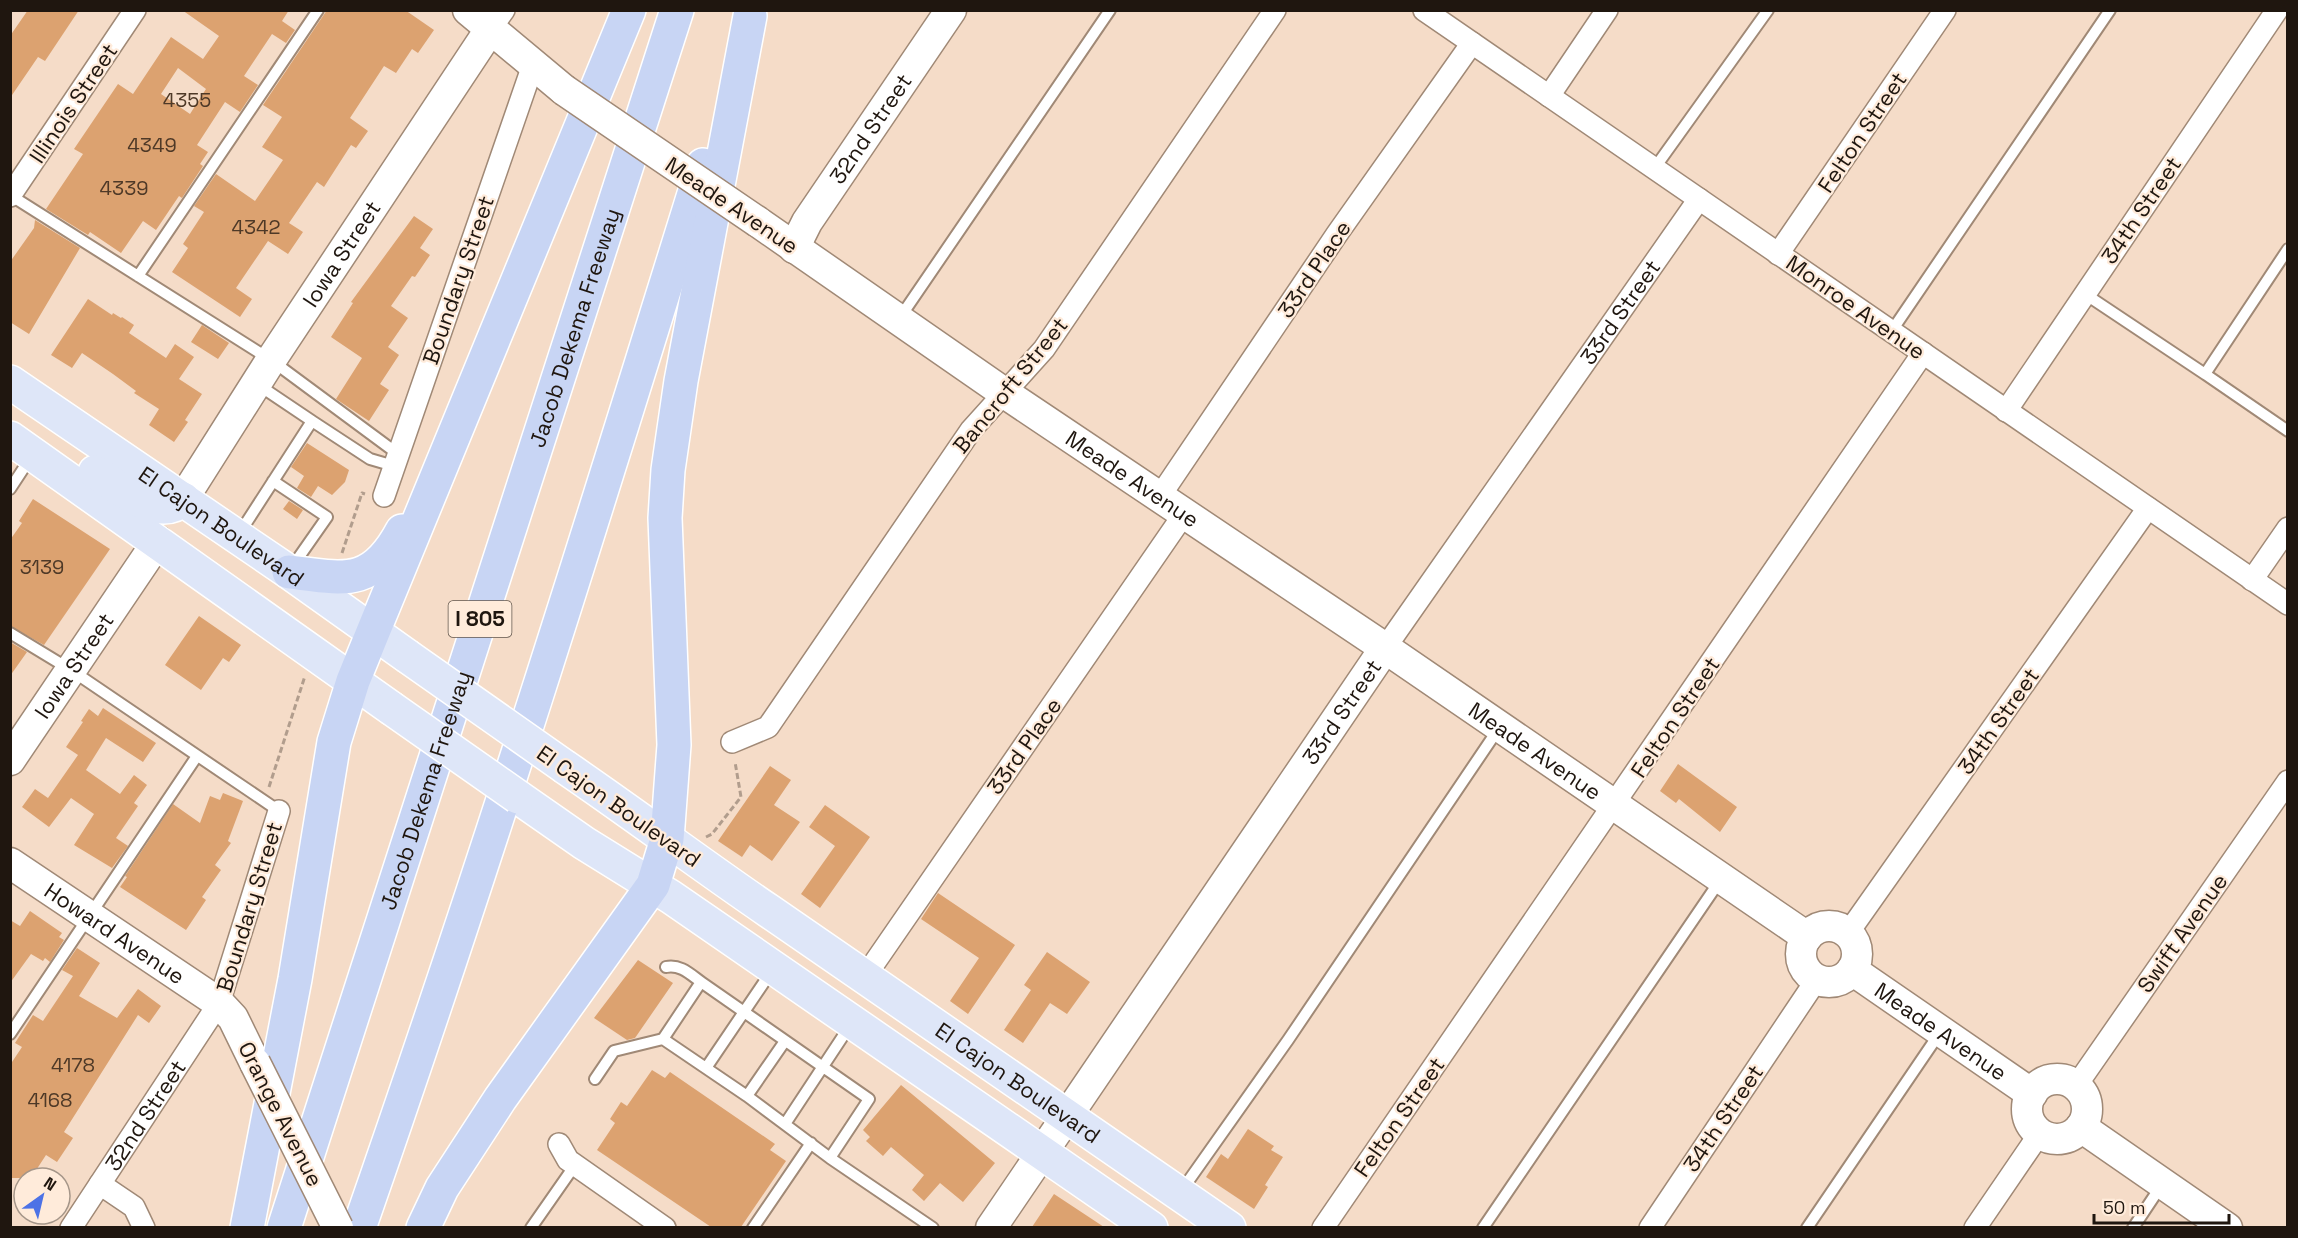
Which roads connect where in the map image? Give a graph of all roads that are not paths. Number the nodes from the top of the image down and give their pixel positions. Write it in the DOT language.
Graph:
graph roads {
  1 [pos="135,10"];
  2 [pos="318,10"];
  3 [pos="468,10"];
  4 [pos="629,10"];
  5 [pos="677,10"];
  6 [pos="951,10"];
  7 [pos="1110,10"];
  8 [pos="1275,10"];
  9 [pos="1607,10"];
  10 [pos="1768,10"];
  11 [pos="1945,10"];
  12 [pos="2110,10"];
  13 [pos="2277,10"];
  14 [pos="1429,12"];
  15 [pos="751,14"];
  16 [pos="498,19"];
  17 [pos="1472,43"];
  18 [pos="533,65"];
  19 [pos="1549,96"];
  20 [pos="1654,169"];
  21 [pos="11,196"];
  22 [pos="1699,199"];
  23 [pos="794,248"];
  24 [pos="2288,249"];
  25 [pos="1778,254"];
  26 [pos="138,276"];
  27 [pos="2085,294"];
  28 [pos="899,320"];
  29 [pos="1891,332"];
  30 [pos="1923,354"];
  31 [pos="264,372"];
  32 [pos="2205,374"];
  33 [pos="10,382"];
  34 [pos="1003,392"];
  35 [pos="2006,411"];
  36 [pos="312,421"];
  37 [pos="457,429"];
  38 [pos="2288,431"];
  39 [pos="19,444"];
  40 [pos="396,460"];
  41 [pos="273,481"];
  42 [pos="10,489"];
  43 [pos="384,496"];
  44 [pos="1160,496"];
  45 [pos="183,499"];
  46 [pos="2148,508"];
  47 [pos="1184,514"];
  48 [pos="2288,528"];
  49 [pos="237,537"];
  50 [pos="158,541"];
  51 [pos="289,572"];
  52 [pos="2252,580"];
  53 [pos="2288,604"];
  54 [pos="373,632"];
  55 [pos="10,633"];
  56 [pos="1385,648"];
  57 [pos="71,670"];
  58 [pos="353,681"];
  59 [pos="1499,728"];
  60 [pos="732,742"];
  61 [pos="197,756"];
  62 [pos="10,760"];
  63 [pos="2288,781"];
  64 [pos="271,806"];
  65 [pos="1614,806"];
  66 [pos="668,839"];
  67 [pos="10,863"];
  68 [pos="1721,879"];
  69 [pos="653,885"];
  70 [pos="90,917"];
  71 [pos="1848,933"];
  72 [pos="1806,937"];
  73 [pos="666,967"];
  74 [pos="774,967"];
  75 [pos="1852,969"];
  76 [pos="864,978"];
  77 [pos="1817,979"];
  78 [pos="701,982"];
  79 [pos="219,1003"];
  80 [pos="744,1012"];
  81 [pos="853,1022"];
  82 [pos="1941,1031"];
  83 [pos="10,1034"];
  84 [pos="663,1039"];
  85 [pos="785,1041"];
  86 [pos="824,1067"];
  87 [pos="706,1068"];
  88 [pos="596,1079"];
  89 [pos="2076,1086"];
  90 [pos="2032,1094"];
  91 [pos="747,1096"];
  92 [pos="1068,1116"];
  93 [pos="785,1124"];
  94 [pos="2081,1127"];
  95 [pos="2040,1133"];
  96 [pos="811,1143"];
  97 [pos="558,1144"];
  98 [pos="1043,1152"];
  99 [pos="830,1158"];
  100 [pos="575,1165"];
  101 [pos="100,1184"];
  102 [pos="2163,1184"];
  103 [pos="1179,1194"];
  104 [pos="650,1224"];
  105 [pos="757,1226"];
  106 [pos="71,1227"];
  107 [pos="144,1227"];
  108 [pos="247,1227"];
  109 [pos="284,1227"];
  110 [pos="338,1227"];
  111 [pos="359,1227"];
  112 [pos="423,1227"];
  113 [pos="531,1227"];
  114 [pos="933,1227"];
  115 [pos="991,1227"];
  116 [pos="1151,1227"];
  117 [pos="1228,1227"];
  118 [pos="1323,1227"];
  119 [pos="1483,1227"];
  120 [pos="1650,1227"];
  121 [pos="1807,1227"];
  122 [pos="1975,1227"];
  123 [pos="2133,1227"];
  124 [pos="2227,1227"];
  1 -- 21 [label="street, Illinois Street"];
  2 -- 26 [label="lane"];
  3 -- 16 [label="main road, Meade Avenue"];
  4 -- 37 [label="highway"];
  5 -- 109 [label="highway, Jacob Dekema Freeway / I 805"];
  6 -- 23 [label="main road, 32nd Street"];
  7 -- 28 [label="lane"];
  8 -- 34 [label="street, Bancroft Street"];
  9 -- 19 [label="street"];
  10 -- 20 [label="lane"];
  11 -- 25 [label="street, Felton Street"];
  12 -- 29 [label="lane"];
  13 -- 27 [label="street, 34th Street"];
  14 -- 17 [label="street, Monroe Avenue"];
  15 -- 66 [label="highway"];
  15 -- 111 [label="highway"];
  16 -- 18 [label="main road, Meade Avenue"];
  16 -- 31 [label="main road, Iowa Street"];
  17 -- 19 [label="street, Monroe Avenue"];
  17 -- 44 [label="street, 33rd Place"];
  18 -- 23 [label="main road, Meade Avenue, bridge"];
  18 -- 40 [label="street, Boundary Street"];
  19 -- 20 [label="street, Monroe Avenue"];
  20 -- 22 [label="street, Monroe Avenue"];
  21 -- 26 [label="lane"];
  22 -- 25 [label="street, Monroe Avenue"];
  22 -- 56 [label="street, 33rd Street"];
  23 -- 28 [label="main road, Meade Avenue"];
  24 -- 32 [label="lane"];
  25 -- 29 [label="street, Monroe Avenue"];
  26 -- 31 [label="lane"];
  27 -- 32 [label="lane"];
  27 -- 35 [label="street, 34th Street"];
  28 -- 34 [label="main road, Meade Avenue"];
  29 -- 30 [label="street, Monroe Avenue"];
  30 -- 35 [label="street, Monroe Avenue"];
  30 -- 65 [label="street, Felton Street"];
  31 -- 36 [label="lane"];
  31 -- 40 [label="lane"];
  31 -- 45 [label="main road, Iowa Street"];
  32 -- 38 [label="lane"];
  33 -- 45 [label="main road, El Cajon Boulevard"];
  34 -- 44 [label="main road, Meade Avenue"];
  34 -- 60 [label="street, Bancroft Street"];
  35 -- 46 [label="street, Monroe Avenue"];
  36 -- 40 [label="lane"];
  36 -- 41 [label="lane"];
  37 -- 51 [label="highway"];
  37 -- 54 [label="highway"];
  39 -- 42 [label="lane"];
  39 -- 45 [label="main road"];
  39 -- 50 [label="main road, El Cajon Boulevard"];
  40 -- 43 [label="street, Boundary Street"];
  41 -- 49 [label="lane"];
  41 -- 51 [label="lane"];
  44 -- 47 [label="main road, Meade Avenue"];
  45 -- 49 [label="main road, El Cajon Boulevard"];
  46 -- 52 [label="street, Monroe Avenue"];
  46 -- 71 [label="street, 34th Street"];
  47 -- 56 [label="main road, Meade Avenue"];
  47 -- 76 [label="street, 33rd Place"];
  48 -- 52 [label="street"];
  49 -- 51 [label="main road, El Cajon Boulevard"];
  50 -- 57 [label="main road, Iowa Street"];
  50 -- 58 [label="main road, El Cajon Boulevard"];
  51 -- 54 [label="main road, El Cajon Boulevard"];
  52 -- 53 [label="street, Monroe Avenue"];
  54 -- 58 [label="highway"];
  54 -- 66 [label="main road, El Cajon Boulevard, bridge"];
  55 -- 57 [label="lane"];
  56 -- 59 [label="main road, Meade Avenue"];
  56 -- 92 [label="main road, 33rd Street"];
  57 -- 61 [label="lane"];
  57 -- 62 [label="main road, Iowa Street"];
  58 -- 69 [label="main road, El Cajon Boulevard, bridge"];
  58 -- 108 [label="highway"];
  59 -- 65 [label="main road, Meade Avenue"];
  59 -- 103 [label="lane"];
  61 -- 64 [label="lane"];
  61 -- 70 [label="lane"];
  63 -- 89 [label="street, Swift Avenue"];
  64 -- 79 [label="street, Boundary Street"];
  65 -- 68 [label="main road, Meade Avenue"];
  65 -- 118 [label="street, Felton Street"];
  66 -- 69 [label="highway"];
  66 -- 76 [label="main road, El Cajon Boulevard"];
  67 -- 70 [label="main road, Howard Avenue"];
  68 -- 72 [label="main road, Meade Avenue"];
  68 -- 119 [label="lane"];
  69 -- 74 [label="main road, El Cajon Boulevard"];
  69 -- 112 [label="highway"];
  70 -- 79 [label="main road, Howard Avenue"];
  70 -- 83 [label="lane"];
  71 -- 72 [label="main road"];
  71 -- 75 [label="main road"];
  72 -- 77 [label="main road"];
  73 -- 78 [label="lane"];
  74 -- 80 [label="lane"];
  74 -- 81 [label="main road, El Cajon Boulevard"];
  75 -- 77 [label="main road"];
  75 -- 82 [label="main road, Meade Avenue"];
  76 -- 92 [label="main road, El Cajon Boulevard"];
  77 -- 120 [label="street, 34th Street"];
  78 -- 80 [label="lane"];
  78 -- 84 [label="lane"];
  79 -- 101 [label="street, 32nd Street"];
  79 -- 110 [label="main road, Orange Avenue, bridge"];
  80 -- 85 [label="lane"];
  80 -- 87 [label="lane"];
  81 -- 86 [label="lane"];
  81 -- 98 [label="main road, El Cajon Boulevard"];
  82 -- 90 [label="main road, Meade Avenue"];
  82 -- 121 [label="lane"];
  84 -- 87 [label="lane"];
  84 -- 88 [label="lane"];
  85 -- 86 [label="lane"];
  85 -- 91 [label="lane"];
  86 -- 93 [label="lane"];
  86 -- 99 [label="lane"];
  87 -- 91 [label="lane"];
  89 -- 90 [label="main road"];
  89 -- 94 [label="main road"];
  90 -- 95 [label="main road"];
  91 -- 93 [label="lane"];
  92 -- 98 [label="main road, 33rd Street"];
  92 -- 103 [label="main road, El Cajon Boulevard"];
  93 -- 96 [label="lane"];
  94 -- 95 [label="main road"];
  94 -- 102 [label="main road"];
  95 -- 122 [label="street"];
  96 -- 99 [label="lane"];
  96 -- 105 [label="lane"];
  97 -- 100 [label="street"];
  98 -- 115 [label="main road, 33rd Street"];
  98 -- 116 [label="main road, El Cajon Boulevard"];
  99 -- 114 [label="lane"];
  100 -- 104 [label="street"];
  100 -- 113 [label="lane"];
  101 -- 106 [label="street, 32nd Street"];
  101 -- 107 [label="street"];
  102 -- 123 [label="lane"];
  102 -- 124 [label="main road"];
  103 -- 117 [label="main road, El Cajon Boulevard"];
}
